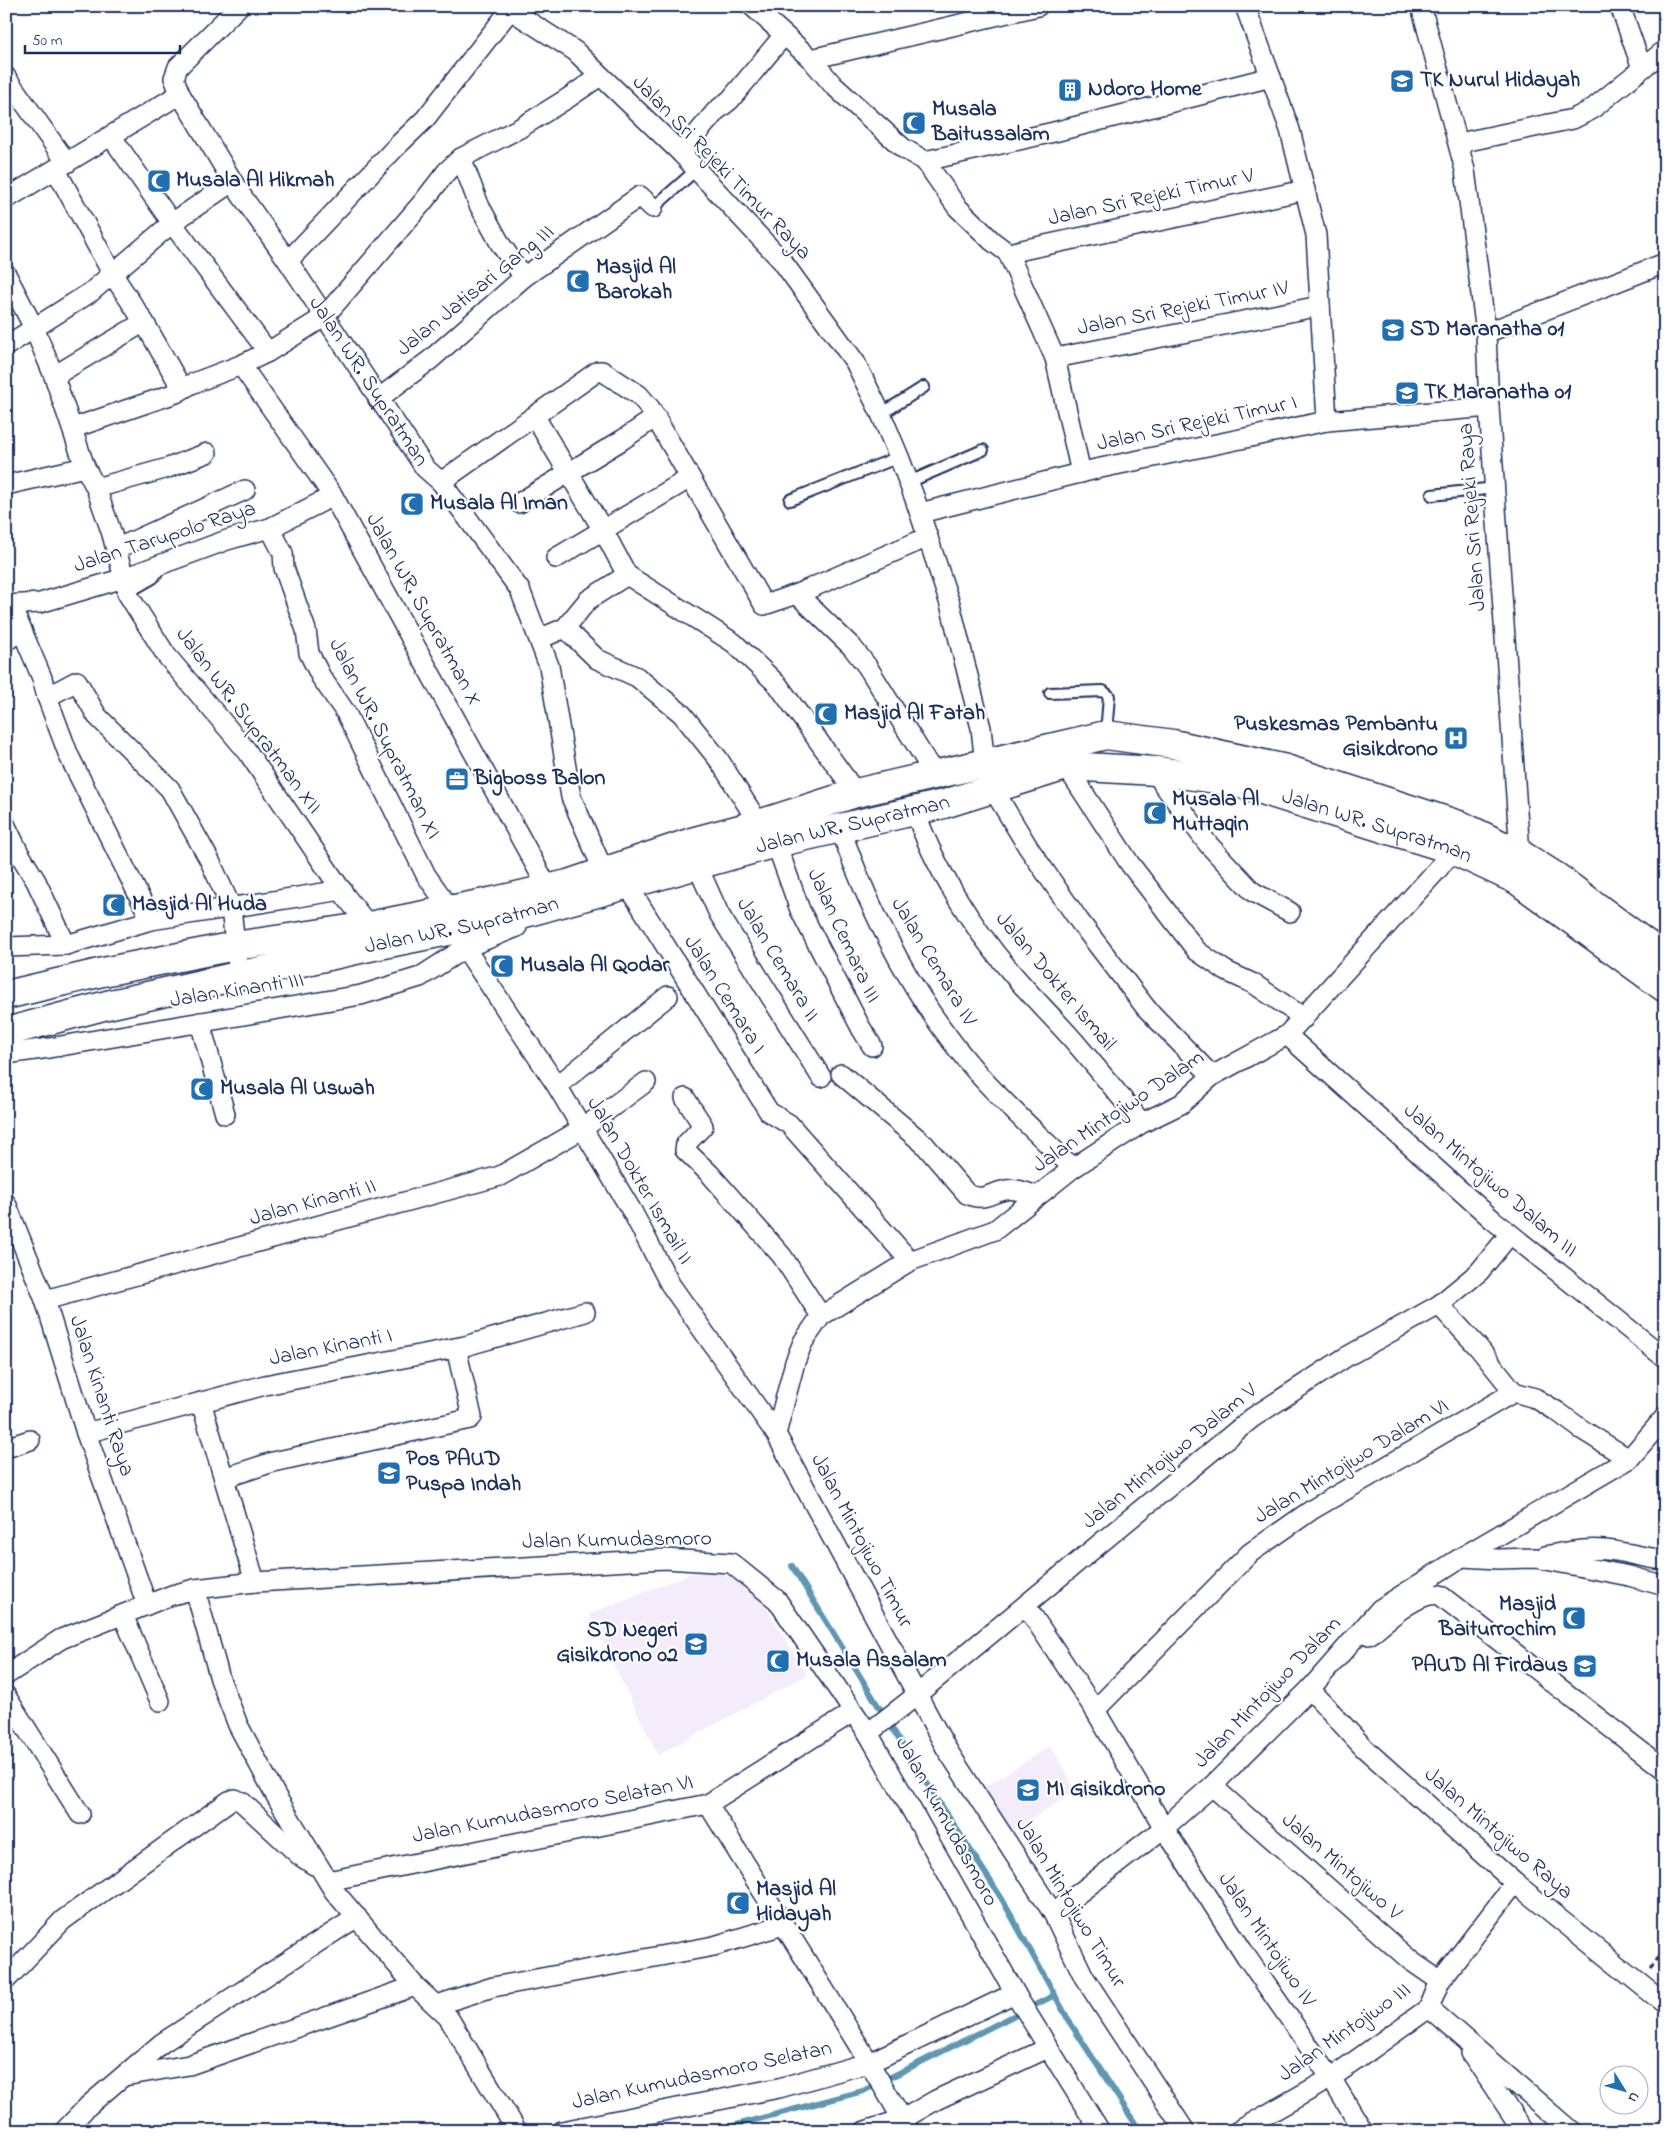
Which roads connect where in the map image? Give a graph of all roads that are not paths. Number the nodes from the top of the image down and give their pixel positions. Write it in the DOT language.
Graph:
graph roads {
  1 [pos="239,6"];
  2 [pos="752,6"];
  3 [pos="1038,6"];
  4 [pos="1245,6"];
  5 [pos="1421,6"];
  6 [pos="1620,6"];
  7 [pos="507,8"];
  8 [pos="784,35"];
  9 [pos="1665,50"];
  10 [pos="811,59"];
  11 [pos="1642,68"];
  12 [pos="600,76"];
  13 [pos="6,77"];
  14 [pos="1271,77"];
  15 [pos="180,94"];
  16 [pos="111,136"];
  17 [pos="1459,143"];
  18 [pos="681,153"];
  19 [pos="461,158"];
  20 [pos="925,161"];
  21 [pos="62,166"];
  22 [pos="696,170"];
  23 [pos="232,182"];
  24 [pos="1305,190"];
  25 [pos="6,199"];
  26 [pos="653,208"];
  27 [pos="172,223"];
  28 [pos="1008,253"];
  29 [pos="288,261"];
  30 [pos="1665,263"];
  31 [pos="6,274"];
  32 [pos="113,275"];
  33 [pos="524,277"];
  34 [pos="1320,306"];
  35 [pos="324,317"];
  36 [pos="144,322"];
  37 [pos="34,328"];
  38 [pos="1486,333"];
  39 [pos="6,346"];
  40 [pos="268,352"];
  41 [pos="1055,358"];
  42 [pos="241,366"];
  43 [pos="54,376"];
  44 [pos="924,387"];
  45 [pos="182,389"];
  46 [pos="378,399"];
  47 [pos="1489,407"];
  48 [pos="653,412"];
  49 [pos="881,414"];
  50 [pos="535,417"];
  51 [pos="1327,421"];
  52 [pos="73,428"];
  53 [pos="983,450"];
  54 [pos="208,453"];
  55 [pos="899,457"];
  56 [pos="85,467"];
  57 [pos="569,472"];
  58 [pos="1081,473"];
  59 [pos="690,478"];
  60 [pos="441,482"];
  61 [pos="908,482"];
  62 [pos="6,485"];
  63 [pos="96,488"];
  64 [pos="1495,488"];
  65 [pos="245,490"];
  66 [pos="1432,494"];
  67 [pos="333,496"];
  68 [pos="790,500"];
  69 [pos="519,504"];
  70 [pos="920,513"];
  71 [pos="270,528"];
  72 [pos="603,530"];
  73 [pos="928,537"];
  74 [pos="116,549"];
  75 [pos="556,558"];
  76 [pos="627,575"];
  77 [pos="125,585"];
  78 [pos="797,594"];
  79 [pos="9,605"];
  80 [pos="565,628"];
  81 [pos="22,630"];
  82 [pos="539,639"];
  83 [pos="6,641"];
  84 [pos="1050,693"];
  85 [pos="47,697"];
  86 [pos="1106,735"];
  87 [pos="1066,766"];
  88 [pos="1156,772"];
  89 [pos="935,775"];
  90 [pos="989,777"];
  91 [pos="856,793"];
  92 [pos="915,810"];
  93 [pos="6,826"];
  94 [pos="840,828"];
  95 [pos="768,833"];
  96 [pos="1458,838"];
  97 [pos="697,865"];
  98 [pos="1518,867"];
  99 [pos="615,878"];
  100 [pos="548,888"];
  101 [pos="342,890"];
  102 [pos="574,900"];
  103 [pos="231,907"];
  104 [pos="450,909"];
  105 [pos="1290,912"];
  106 [pos="151,920"];
  107 [pos="369,926"];
  108 [pos="66,945"];
  109 [pos="235,946"];
  110 [pos="6,947"];
  111 [pos="465,948"];
  112 [pos="1665,958"];
  113 [pos="240,976"];
  114 [pos="1665,988"];
  115 [pos="6,995"];
  116 [pos="668,996"];
  117 [pos="1304,1018"];
  118 [pos="200,1022"];
  119 [pos="6,1032"];
  120 [pos="1287,1035"];
  121 [pos="872,1046"];
  122 [pos="6,1054"];
  123 [pos="841,1074"];
  124 [pos="1212,1076"];
  125 [pos="821,1077"];
  126 [pos="646,1082"];
  127 [pos="557,1086"];
  128 [pos="685,1098"];
  129 [pos="225,1114"];
  130 [pos="1142,1123"];
  131 [pos="582,1129"];
  132 [pos="1073,1168"];
  133 [pos="1453,1182"];
  134 [pos="1037,1196"];
  135 [pos="6,1203"];
  136 [pos="1510,1234"];
  137 [pos="910,1261"];
  138 [pos="46,1300"];
  139 [pos="1439,1305"];
  140 [pos="585,1312"];
  141 [pos="821,1316"];
  142 [pos="1665,1342"];
  143 [pos="456,1348"];
  144 [pos="1665,1358"];
  145 [pos="1514,1392"];
  146 [pos="201,1402"];
  147 [pos="1665,1417"];
  148 [pos="86,1433"];
  149 [pos="776,1434"];
  150 [pos="30,1440"];
  151 [pos="6,1448"];
  152 [pos="1629,1459"];
  153 [pos="224,1478"];
  154 [pos="1462,1557"];
  155 [pos="1536,1558"];
  156 [pos="1665,1560"];
  157 [pos="255,1582"];
  158 [pos="1665,1586"];
  159 [pos="195,1588"];
  160 [pos="147,1605"];
  161 [pos="1026,1606"];
  162 [pos="123,1615"];
  163 [pos="1330,1664"];
  164 [pos="6,1675"];
  165 [pos="1310,1689"];
  166 [pos="918,1694"];
  167 [pos="6,1696"];
  168 [pos="160,1701"];
  169 [pos="1095,1710"];
  170 [pos="853,1712"];
  171 [pos="874,1728"];
  172 [pos="1665,1770"];
  173 [pos="1212,1786"];
  174 [pos="708,1804"];
  175 [pos="80,1814"];
  176 [pos="1164,1828"];
  177 [pos="324,1874"];
  178 [pos="1515,1883"];
  179 [pos="1053,1913"];
  180 [pos="357,1917"];
  181 [pos="783,1925"];
  182 [pos="6,1980"];
  183 [pos="1440,1981"];
  184 [pos="416,1986"];
  185 [pos="1017,1996"];
  186 [pos="1665,2004"];
  187 [pos="437,2005"];
  188 [pos="1429,2008"];
  189 [pos="1456,2032"];
  190 [pos="1048,2048"];
  191 [pos="874,2068"];
  192 [pos="124,2076"];
  193 [pos="1330,2078"];
  194 [pos="902,2119"];
  195 [pos="64,2131"];
  196 [pos="517,2131"];
  197 [pos="562,2131"];
  198 [pos="865,2131"];
  199 [pos="1100,2131"];
  200 [pos="1185,2131"];
  201 [pos="1238,2131"];
  202 [pos="1363,2131"];
  203 [pos="1523,2131"];
  204 [pos="1571,2131"];
  1 -- 15 [label="street"];
  2 -- 8 [label="street"];
  3 -- 10 [label="street"];
  4 -- 14 [label="street"];
  5 -- 17 [label="street, Jalan Sri Rejeki Raya"];
  6 -- 11 [label="street"];
  7 -- 12 [label="street, Jalan Sri Rejeki Timur Raya"];
  7 -- 29 [label="street"];
  8 -- 10 [label="street"];
  8 -- 18 [label="street"];
  9 -- 11 [label="street"];
  10 -- 20 [label="street"];
  11 -- 17 [label="street"];
  12 -- 18 [label="street, Jalan Sri Rejeki Timur Raya"];
  12 -- 19 [label="street"];
  13 -- 21 [label="street"];
  14 -- 20 [label="street"];
  14 -- 24 [label="street"];
  15 -- 16 [label="street"];
  15 -- 23 [label="street, Jalan WR. Supratman"];
  16 -- 21 [label="street"];
  16 -- 27 [label="street"];
  17 -- 38 [label="street, Jalan Sri Rejeki Raya"];
  18 -- 22 [label="street, Jalan Sri Rejeki Timur Raya"];
  19 -- 33 [label="street"];
  19 -- 35 [label="street"];
  20 -- 28 [label="street"];
  21 -- 25 [label="street"];
  21 -- 32 [label="street"];
  22 -- 26 [label="lane"];
  22 -- 49 [label="street, Jalan Sri Rejeki Timur Raya"];
  23 -- 27 [label="street"];
  23 -- 29 [label="street, Jalan WR. Supratman"];
  24 -- 28 [label="street, Jalan Sri Rejeki Timur V"];
  24 -- 34 [label="street"];
  26 -- 33 [label="street, Jalan Jatisari Gang III"];
  27 -- 32 [label="street"];
  27 -- 40 [label="street"];
  28 -- 41 [label="street"];
  29 -- 35 [label="street, Jalan WR. Supratman"];
  30 -- 38 [label="street"];
  31 -- 37 [label="street, Jalan WR. Supratman XII"];
  32 -- 36 [label="street"];
  32 -- 37 [label="street"];
  33 -- 46 [label="street, Jalan Jatisari Gang III"];
  34 -- 41 [label="street, Jalan Sri Rejeki Timur IV"];
  34 -- 51 [label="street"];
  35 -- 40 [label="street"];
  35 -- 46 [label="street, Jalan WR. Supratman"];
  36 -- 43 [label="street"];
  36 -- 45 [label="street"];
  37 -- 39 [label="street"];
  37 -- 43 [label="street, Jalan WR. Supratman XII"];
  38 -- 47 [label="street, Jalan Sri Rejeki Raya"];
  40 -- 42 [label="street"];
  41 -- 58 [label="street"];
  42 -- 45 [label="street"];
  42 -- 67 [label="street, Jalan WR. Supratman X"];
  43 -- 52 [label="street, Jalan WR. Supratman XII"];
  44 -- 49 [label="lane"];
  45 -- 52 [label="street"];
  46 -- 60 [label="street, Jalan WR. Supratman"];
  47 -- 51 [label="street, Jalan Sri Rejeki Timur I"];
  47 -- 64 [label="street, Jalan Sri Rejeki Raya"];
  48 -- 50 [label="street"];
  48 -- 57 [label="street"];
  48 -- 59 [label="street"];
  49 -- 55 [label="street, Jalan Sri Rejeki Timur Raya"];
  50 -- 57 [label="street"];
  50 -- 60 [label="street"];
  51 -- 58 [label="street, Jalan Sri Rejeki Timur I"];
  52 -- 56 [label="street, Jalan WR. Supratman XII"];
  53 -- 61 [label="lane"];
  54 -- 63 [label="street"];
  55 -- 61 [label="street, Jalan Sri Rejeki Timur Raya"];
  55 -- 68 [label="lane"];
  56 -- 62 [label="street"];
  56 -- 63 [label="street, Jalan WR. Supratman XII"];
  57 -- 69 [label="street"];
  57 -- 72 [label="street"];
  58 -- 70 [label="street, Jalan Sri Rejeki Timur I"];
  59 -- 72 [label="street"];
  59 -- 78 [label="street"];
  60 -- 82 [label="street, Jalan WR. Supratman"];
  61 -- 70 [label="street, Jalan Sri Rejeki Timur Raya"];
  63 -- 74 [label="street, Jalan WR. Supratman XII"];
  64 -- 66 [label="lane"];
  64 -- 98 [label="street, Jalan Sri Rejeki Raya"];
  65 -- 74 [label="street"];
  67 -- 71 [label="street, Jalan Tarupolo Raya"];
  67 -- 100 [label="street, Jalan WR. Supratman X"];
  70 -- 73 [label="street, Jalan Sri Rejeki Timur Raya"];
  71 -- 77 [label="street, Jalan Tarupolo Raya"];
  71 -- 104 [label="street, Jalan WR. Supratman XI"];
  72 -- 75 [label="street"];
  72 -- 76 [label="street"];
  73 -- 78 [label="street"];
  73 -- 90 [label="street, Jalan Sri Rejeki Timur Raya"];
  74 -- 77 [label="street, Jalan WR. Supratman XII"];
  76 -- 80 [label="street"];
  76 -- 91 [label="street, Jalan WR. Supratman"];
  77 -- 79 [label="street, Jalan Tarupolo Raya"];
  77 -- 101 [label="street, Jalan WR. Supratman XII"];
  78 -- 89 [label="street, Jalan WR. Supratman"];
  79 -- 81 [label="street"];
  80 -- 82 [label="street"];
  80 -- 95 [label="street, Jalan WR. Supratman"];
  81 -- 83 [label="street"];
  81 -- 85 [label="street"];
  82 -- 99 [label="street, Jalan WR. Supratman"];
  84 -- 86 [label="lane"];
  85 -- 103 [label="street"];
  85 -- 106 [label="street"];
  86 -- 90 [label="main road, Jalan WR. Supratman"];
  86 -- 96 [label="main road, Jalan WR. Supratman"];
  87 -- 88 [label="main road, Jalan WR. Supratman"];
  87 -- 90 [label="main road, Jalan WR. Supratman"];
  87 -- 117 [label="street"];
  88 -- 96 [label="main road, Jalan WR. Supratman"];
  88 -- 105 [label="street"];
  89 -- 90 [label="main road, Jalan WR. Supratman"];
  89 -- 91 [label="main road, Jalan WR. Supratman"];
  90 -- 92 [label="main road, Jalan WR. Supratman"];
  90 -- 124 [label="street"];
  91 -- 95 [label="main road, Jalan WR. Supratman"];
  92 -- 94 [label="main road, Jalan WR. Supratman"];
  92 -- 130 [label="street, Jalan Dokter Ismail"];
  93 -- 108 [label="street"];
  94 -- 95 [label="main road, Jalan WR. Supratman"];
  94 -- 132 [label="street, Jalan Cemara IV"];
  95 -- 97 [label="main road, Jalan WR. Supratman"];
  95 -- 99 [label="main road, Jalan WR. Supratman"];
  95 -- 121 [label="street, Jalan Cemara III"];
  96 -- 98 [label="main road, Jalan WR. Supratman"];
  96 -- 117 [label="street, Jalan Mintojiwo Dalam"];
  97 -- 99 [label="main road, Jalan WR. Supratman"];
  97 -- 125 [label="street, Jalan Cemara II"];
  98 -- 112 [label="main road, Jalan WR. Supratman"];
  98 -- 114 [label="main road, Jalan WR. Supratman"];
  99 -- 100 [label="main road, Jalan WR. Supratman"];
  99 -- 102 [label="main road, Jalan WR. Supratman"];
  99 -- 137 [label="street, Jalan Cemara I"];
  100 -- 104 [label="main road, Jalan WR. Supratman"];
  101 -- 103 [label="street"];
  101 -- 107 [label="street, Jalan WR. Supratman XII"];
  102 -- 111 [label="street, Jalan Kinanti III"];
  102 -- 113 [label="main road, Jalan WR. Supratman"];
  103 -- 106 [label="street"];
  103 -- 109 [label="street"];
  104 -- 107 [label="main road, Jalan WR. Supratman"];
  106 -- 108 [label="street"];
  107 -- 109 [label="main road, Jalan WR. Supratman"];
  108 -- 110 [label="street"];
  109 -- 113 [label="street"];
  109 -- 115 [label="main road, Jalan WR. Supratman"];
  111 -- 118 [label="street, Jalan Kinanti III"];
  111 -- 127 [label="street, Jalan Dokter Ismail II"];
  113 -- 119 [label="main road, Jalan WR. Supratman"];
  116 -- 127 [label="street"];
  117 -- 120 [label="street, Jalan Mintojiwo Dalam"];
  118 -- 122 [label="street, Jalan Kinanti III"];
  118 -- 129 [label="street"];
  120 -- 124 [label="street, Jalan Mintojiwo Dalam"];
  120 -- 133 [label="street, Jalan Mintojiwo Dalam III"];
  123 -- 134 [label="street"];
  124 -- 130 [label="street, Jalan Mintojiwo Dalam"];
  126 -- 131 [label="street, Jalan Kinanti II"];
  127 -- 131 [label="street, Jalan Dokter Ismail II"];
  128 -- 141 [label="street"];
  130 -- 132 [label="street, Jalan Mintojiwo Dalam"];
  131 -- 138 [label="street, Jalan Kinanti II"];
  131 -- 149 [label="street, Jalan Dokter Ismail II"];
  132 -- 134 [label="street, Jalan Mintojiwo Dalam"];
  133 -- 136 [label="street, Jalan Mintojiwo Dalam III"];
  133 -- 142 [label="street"];
  134 -- 137 [label="street, Jalan Mintojiwo Dalam"];
  135 -- 138 [label="street, Jalan Kinanti Raya"];
  136 -- 139 [label="street, Jalan Mintojiwo Dalam V"];
  136 -- 144 [label="street, Jalan Mintojiwo Dalam III"];
  137 -- 141 [label="street, Jalan Mintojiwo Dalam"];
  138 -- 148 [label="street, Jalan Kinanti Raya"];
  139 -- 145 [label="street"];
  139 -- 161 [label="street, Jalan Mintojiwo Dalam V"];
  140 -- 143 [label="street, Jalan Kinanti I"];
  141 -- 149 [label="street, Jalan Mintojiwo Dalam"];
  143 -- 146 [label="street, Jalan Kinanti I"];
  143 -- 153 [label="street"];
  145 -- 152 [label="street"];
  145 -- 169 [label="street, Jalan Mintojiwo Dalam VI"];
  146 -- 148 [label="street, Jalan Kinanti I"];
  146 -- 153 [label="street"];
  147 -- 152 [label="street, Jalan Mintojiwo Dalam"];
  148 -- 160 [label="street, Jalan Kinanti Raya"];
  149 -- 166 [label="street, Jalan Mintojiwo Timur"];
  150 -- 151 [label="street"];
  152 -- 154 [label="street, Jalan Mintojiwo Dalam"];
  153 -- 157 [label="street"];
  154 -- 155 [label="street"];
  154 -- 163 [label="street, Jalan Mintojiwo Dalam"];
  155 -- 156 [label="street"];
  155 -- 158 [label="street"];
  157 -- 159 [label="street, Jalan Kumudasmoro"];
  157 -- 170 [label="street, Jalan Kumudasmoro"];
  159 -- 160 [label="street, Jalan Kumudasmoro"];
  159 -- 177 [label="street"];
  160 -- 162 [label="street, Jalan Kumudasmoro"];
  161 -- 166 [label="street, Jalan Mintojiwo Dalam V"];
  161 -- 169 [label="street, Jalan Mintojiwo IV"];
  162 -- 164 [label="street, Jalan Kumudasmoro"];
  162 -- 168 [label="street"];
  163 -- 165 [label="street, Jalan Mintojiwo Dalam"];
  163 -- 172 [label="street"];
  165 -- 173 [label="street, Jalan Mintojiwo Dalam"];
  165 -- 178 [label="street, Jalan Mintojiwo Raya"];
  166 -- 171 [label="street, Jalan Mintojiwo Dalam V"];
  166 -- 179 [label="street, Jalan Mintojiwo Timur"];
  167 -- 175 [label="street"];
  169 -- 176 [label="street, Jalan Mintojiwo IV"];
  170 -- 171 [label="street, Jalan Kumudasmoro"];
  170 -- 174 [label="street, Jalan Kumudasmoro Selatan VI"];
  171 -- 185 [label="street, Jalan Kumudasmoro"];
  173 -- 176 [label="street, Jalan Mintojiwo Dalam"];
  173 -- 183 [label="street, Jalan Mintojiwo V"];
  174 -- 177 [label="street, Jalan Kumudasmoro Selatan VI"];
  174 -- 181 [label="street"];
  176 -- 179 [label="street, Jalan Mintojiwo Dalam"];
  176 -- 193 [label="street, Jalan Mintojiwo IV"];
  177 -- 180 [label="street"];
  177 -- 182 [label="street"];
  178 -- 183 [label="street, Jalan Mintojiwo III"];
  178 -- 186 [label="street, Jalan Mintojiwo Raya"];
  179 -- 200 [label="street, Jalan Mintojiwo Timur"];
  180 -- 184 [label="street"];
  180 -- 192 [label="street"];
  181 -- 187 [label="street"];
  181 -- 191 [label="street"];
  183 -- 188 [label="street, Jalan Mintojiwo III"];
  184 -- 187 [label="street"];
  184 -- 192 [label="street"];
  185 -- 190 [label="street, Jalan Kumudasmoro"];
  185 -- 191 [label="street, Jalan Kumudasmoro Selatan"];
  187 -- 196 [label="street"];
  188 -- 189 [label="street"];
  188 -- 193 [label="street, Jalan Mintojiwo III"];
  189 -- 203 [label="street"];
  189 -- 204 [label="street"];
  190 -- 194 [label="street"];
  190 -- 199 [label="street, Jalan Kumudasmoro"];
  191 -- 194 [label="street"];
  191 -- 197 [label="street, Jalan Kumudasmoro Selatan"];
  192 -- 195 [label="street"];
  193 -- 201 [label="street, Jalan Mintojiwo III"];
  193 -- 202 [label="street, Jalan Mintojiwo IV"];
  194 -- 198 [label="street"];
}
